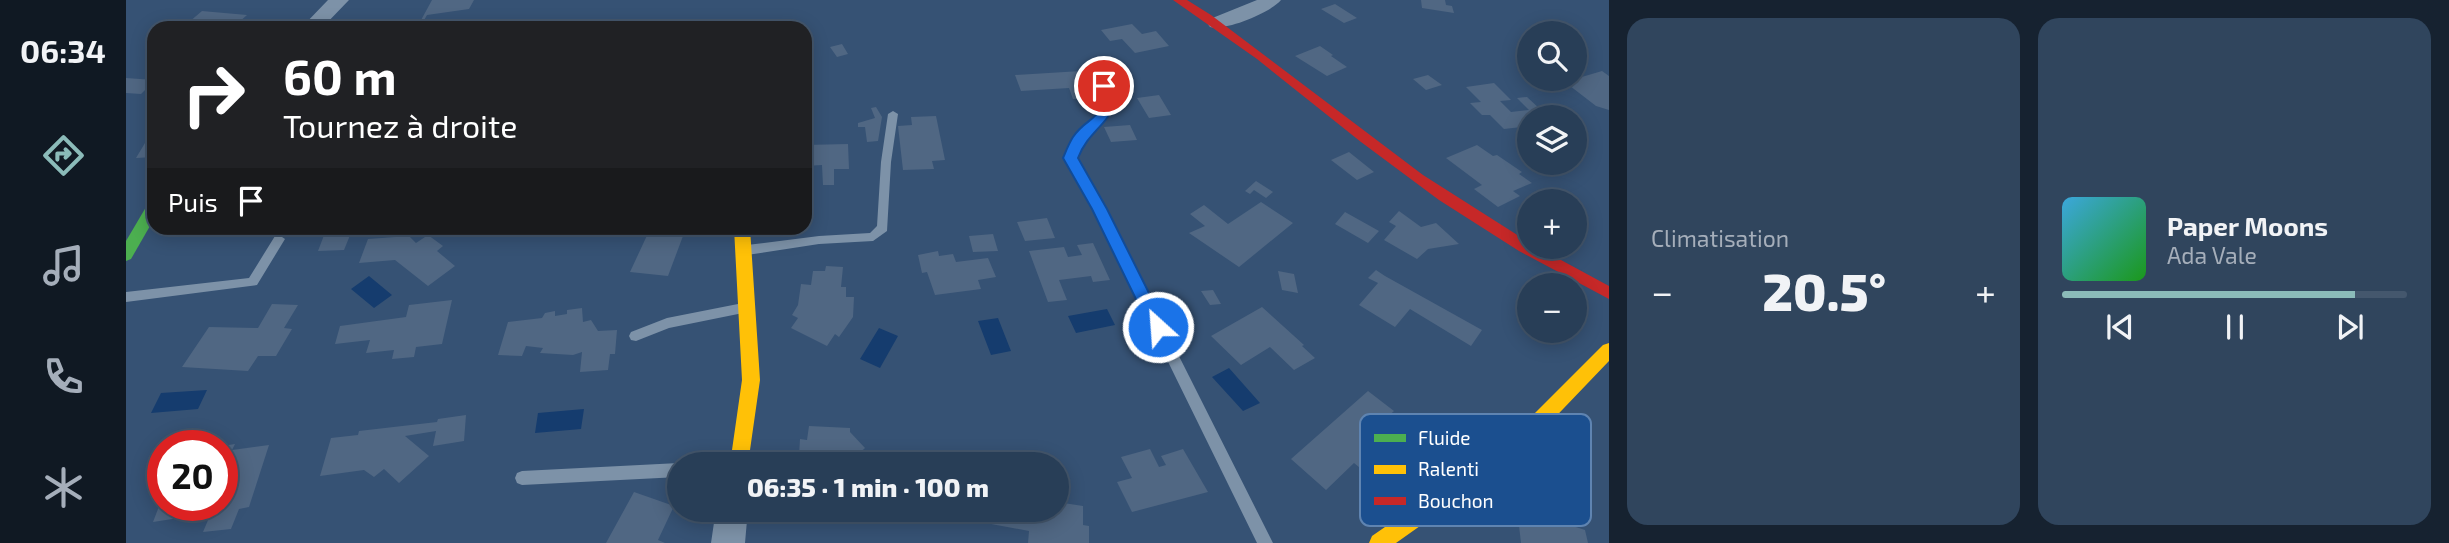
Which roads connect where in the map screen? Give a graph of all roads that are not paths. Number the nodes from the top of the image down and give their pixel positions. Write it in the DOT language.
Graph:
graph roads {
  1 [pos="339,0"];
  2 [pos="1179,0"];
  3 [pos="1271,0"];
  4 [pos="318,21"];
  5 [pos="1217,23"];
  6 [pos="1104,86"];
  7 [pos="893,114"];
  8 [pos="147,218"];
  9 [pos="742,235"];
  10 [pos="279,239"];
  11 [pos="743,251"];
  12 [pos="126,256"];
  13 [pos="1609,293"];
  14 [pos="126,297"];
  15 [pos="747,307"];
  16 [pos="636,336"];
  17 [pos="1609,350"];
  18 [pos="1547,414"];
  19 [pos="741,452"];
  20 [pos="667,471"];
  21 [pos="522,478"];
  22 [pos="730,522"];
  23 [pos="1403,526"];
  24 [pos="728,543"];
  25 [pos="1265,543"];
  26 [pos="1379,543"];
  1 -- 4 [label="street"];
  2 -- 5 [label="street"];
  3 -- 5 [label="street"];
  5 -- 13 [label="street"];
  6 -- 25 [label="lane"];
  7 -- 11 [label="lane"];
  8 -- 12 [label="street"];
  9 -- 11 [label="street"];
  10 -- 14 [label="lane"];
  11 -- 15 [label="street"];
  15 -- 16 [label="lane"];
  15 -- 19 [label="street"];
  17 -- 18 [label="street"];
  20 -- 21 [label="lane"];
  22 -- 24 [label="street"];
  23 -- 26 [label="street"];
}
